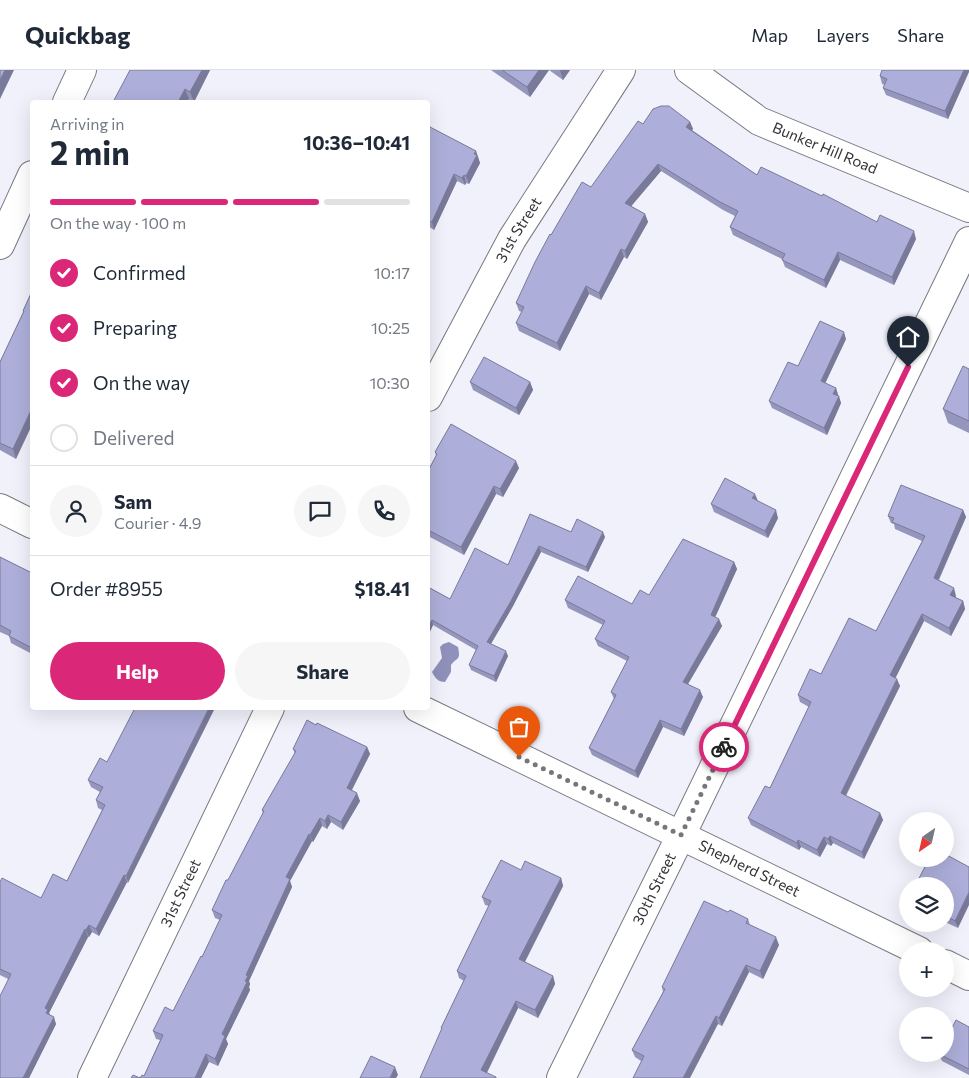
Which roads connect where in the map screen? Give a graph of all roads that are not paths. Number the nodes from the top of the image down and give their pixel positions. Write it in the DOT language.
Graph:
graph roads {
  1 [pos="82,70"];
  2 [pos="621,70"];
  3 [pos="689,70"];
  4 [pos="68,100"];
  5 [pos="30,179"];
  6 [pos="969,208"];
  7 [pos="969,241"];
  8 [pos="0,245"];
  9 [pos="430,393"];
  10 [pos="0,508"];
  11 [pos="30,523"];
  12 [pos="269,710"];
  13 [pos="422,710"];
  14 [pos="681,835"];
  15 [pos="901,942"];
  16 [pos="954,968"];
  17 [pos="969,976"];
  18 [pos="92,1078"];
  19 [pos="561,1078"];
  1 -- 4 [label="street"];
  2 -- 9 [label="street, 31st Street"];
  3 -- 6 [label="street, Bunker Hill Road"];
  5 -- 8 [label="street"];
  7 -- 14 [label="street, 30th Street"];
  10 -- 11 [label="street"];
  12 -- 18 [label="street, 31st Street"];
  13 -- 14 [label="street, Shepherd Street"];
  14 -- 15 [label="street, Shepherd Street"];
  14 -- 19 [label="street, 30th Street"];
  16 -- 17 [label="street"];
}
